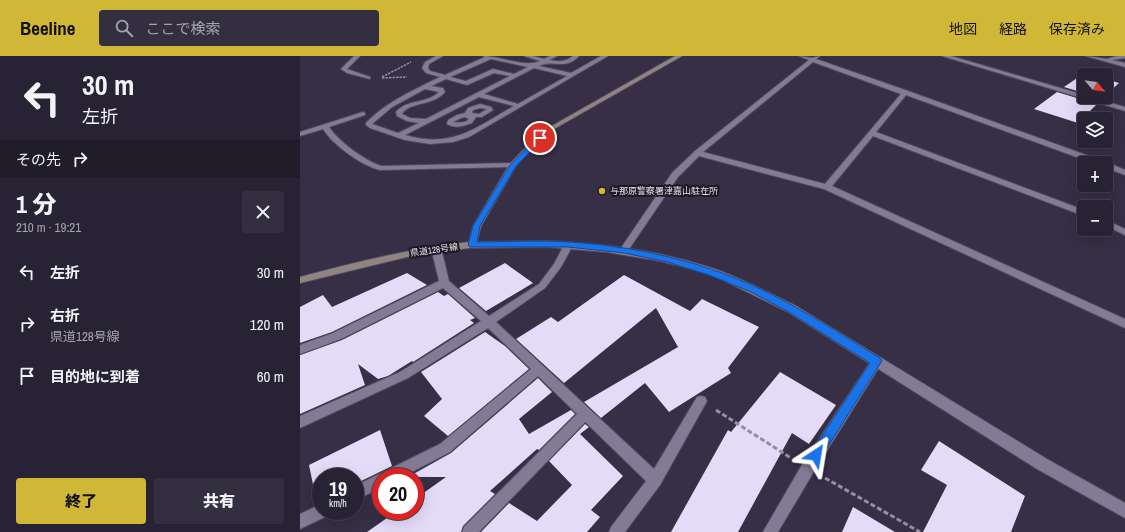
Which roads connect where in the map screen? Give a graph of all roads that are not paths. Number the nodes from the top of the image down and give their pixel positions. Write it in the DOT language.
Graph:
graph roads {
  1 [pos="357,56"];
  2 [pos="440,56"];
  3 [pos="489,56"];
  4 [pos="527,56"];
  5 [pos="553,56"];
  6 [pos="576,56"];
  7 [pos="604,56"];
  8 [pos="679,56"];
  9 [pos="802,56"];
  10 [pos="945,56"];
  11 [pos="1089,56"];
  12 [pos="1125,56"];
  13 [pos="815,57"];
  14 [pos="1103,60"];
  15 [pos="545,61"];
  16 [pos="1125,65"];
  17 [pos="533,67"];
  18 [pos="572,75"];
  19 [pos="515,76"];
  20 [pos="368,78"];
  21 [pos="444,78"];
  22 [pos="425,87"];
  23 [pos="906,92"];
  24 [pos="479,95"];
  25 [pos="499,100"];
  26 [pos="519,106"];
  27 [pos="1125,110"];
  28 [pos="363,114"];
  29 [pos="470,116"];
  30 [pos="427,121"];
  31 [pos="325,126"];
  32 [pos="872,133"];
  33 [pos="300,134"];
  34 [pos="400,135"];
  35 [pos="698,153"];
  36 [pos="1081,156"];
  37 [pos="513,165"];
  38 [pos="1113,168"];
  39 [pos="1125,172"];
  40 [pos="827,187"];
  41 [pos="1077,211"];
  42 [pos="1113,226"];
  43 [pos="1125,232"];
  44 [pos="472,245"];
  45 [pos="568,245"];
  46 [pos="436,248"];
  47 [pos="624,250"];
  48 [pos="300,280"];
  49 [pos="444,282"];
  50 [pos="490,322"];
  51 [pos="1125,324"];
  52 [pos="300,350"];
  53 [pos="877,361"];
  54 [pos="538,370"];
  55 [pos="701,401"];
  56 [pos="585,414"];
  57 [pos="300,422"];
  58 [pos="406,468"];
  59 [pos="654,480"];
  60 [pos="1125,511"];
  61 [pos="312,516"];
  62 [pos="300,522"];
  63 [pos="469,532"];
  64 [pos="616,532"];
  65 [pos="770,532"];
  1 -- 20 [label="street"];
  2 -- 21 [label="street"];
  3 -- 17 [label="street"];
  3 -- 21 [label="street"];
  4 -- 15 [label="street"];
  5 -- 15 [label="street"];
  6 -- 15 [label="street"];
  7 -- 18 [label="street"];
  8 -- 37 [label="main road, 県道128号線"];
  9 -- 13 [label="street"];
  10 -- 27 [label="street"];
  11 -- 14 [label="street"];
  12 -- 14 [label="street"];
  13 -- 23 [label="street"];
  13 -- 35 [label="street"];
  14 -- 16 [label="street"];
  15 -- 17 [label="street"];
  17 -- 18 [label="street"];
  17 -- 19 [label="street"];
  18 -- 26 [label="street"];
  19 -- 21 [label="street"];
  19 -- 24 [label="street"];
  21 -- 22 [label="street"];
  22 -- 30 [label="street"];
  22 -- 34 [label="street"];
  23 -- 32 [label="street"];
  23 -- 36 [label="street"];
  24 -- 25 [label="street"];
  24 -- 30 [label="street"];
  25 -- 26 [label="street"];
  25 -- 29 [label="street"];
  26 -- 34 [label="street"];
  28 -- 31 [label="street"];
  30 -- 34 [label="street"];
  31 -- 33 [label="street"];
  31 -- 37 [label="street"];
  32 -- 40 [label="street"];
  32 -- 41 [label="street"];
  35 -- 40 [label="street"];
  35 -- 47 [label="street"];
  37 -- 44 [label="main road, 県道128号線"];
  38 -- 39 [label="street"];
  40 -- 51 [label="street"];
  42 -- 43 [label="street"];
  44 -- 45 [label="street"];
  44 -- 46 [label="main road, 県道128号線"];
  45 -- 47 [label="street"];
  45 -- 50 [label="street"];
  46 -- 48 [label="main road, 県道128号線"];
  46 -- 49 [label="street"];
  47 -- 53 [label="street"];
  49 -- 50 [label="street"];
  49 -- 52 [label="street"];
  50 -- 54 [label="street"];
  50 -- 57 [label="street"];
  53 -- 60 [label="street"];
  53 -- 65 [label="street"];
  54 -- 56 [label="street"];
  54 -- 58 [label="street"];
  55 -- 59 [label="street"];
  56 -- 59 [label="street"];
  56 -- 63 [label="street"];
  59 -- 64 [label="street"];
  61 -- 62 [label="street"];
}
